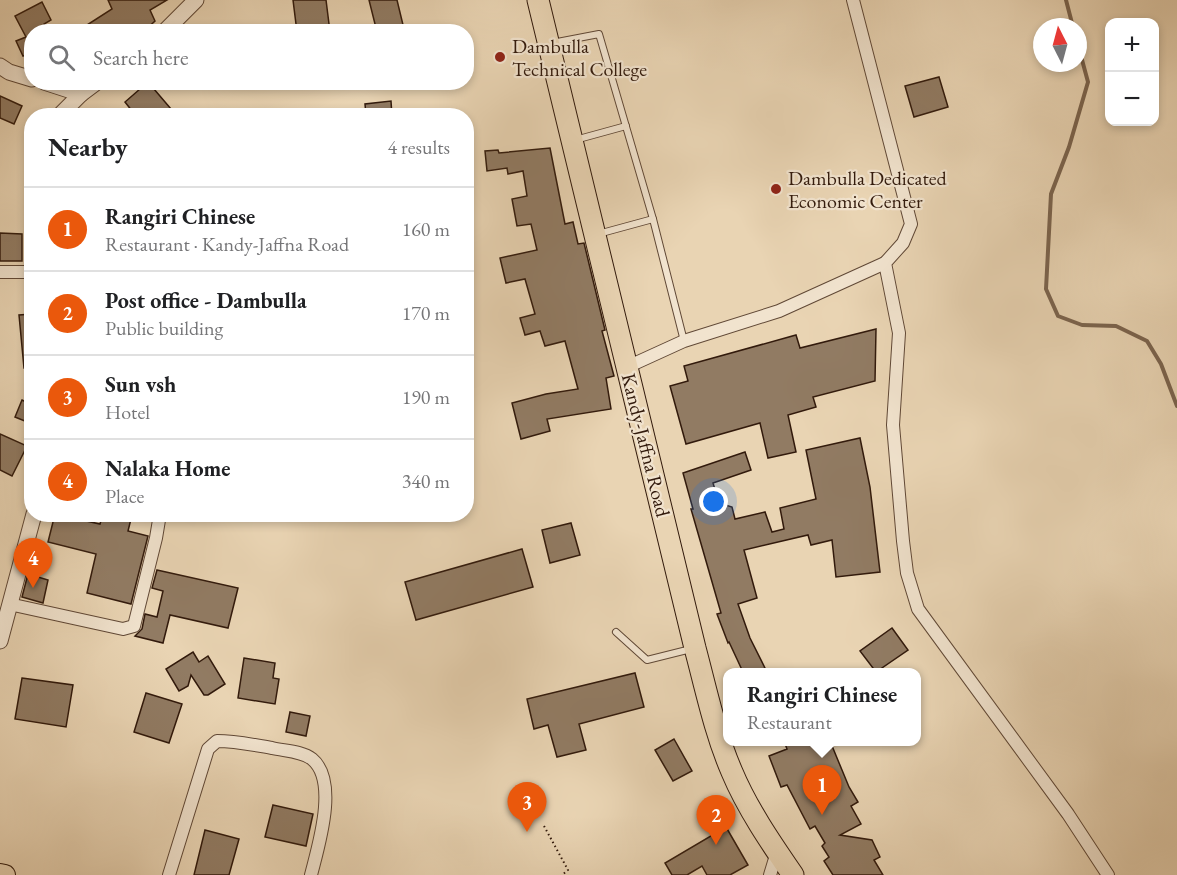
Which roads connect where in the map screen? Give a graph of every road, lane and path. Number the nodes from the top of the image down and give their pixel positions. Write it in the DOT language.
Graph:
graph roads {
  1 [pos="196,0"];
  2 [pos="538,0"];
  3 [pos="854,0"];
  4 [pos="172,24"];
  5 [pos="549,44"];
  6 [pos="0,66"];
  7 [pos="24,77"];
  8 [pos="69,90"];
  9 [pos="86,90"];
  10 [pos="81,94"];
  11 [pos="67,108"];
  12 [pos="626,126"];
  13 [pos="572,141"];
  14 [pos="653,219"];
  15 [pos="594,235"];
  16 [pos="885,263"];
  17 [pos="0,272"];
  18 [pos="24,272"];
  19 [pos="684,341"];
  20 [pos="627,367"];
  21 [pos="32,522"];
  22 [pos="159,522"];
  23 [pos="9,604"];
  24 [pos="616,632"];
  25 [pos="0,641"];
  26 [pos="695,648"];
  27 [pos="723,742"];
  28 [pos="724,746"];
  29 [pos="544,826"];
  30 [pos="777,852"];
  31 [pos="0,874"];
  32 [pos="5,875"];
  33 [pos="169,875"];
  34 [pos="311,875"];
  35 [pos="562,875"];
  36 [pos="770,875"];
  37 [pos="792,875"];
  38 [pos="1108,875"];
  1 -- 4 [label="street"];
  2 -- 5 [label="highway, Kandy-Jaffna Road"];
  3 -- 16 [label="street"];
  5 -- 12 [label="lane"];
  5 -- 13 [label="highway, Kandy-Jaffna Road"];
  6 -- 7 [label="street"];
  8 -- 10 [label="street"];
  9 -- 10 [label="street"];
  10 -- 11 [label="street"];
  12 -- 13 [label="lane"];
  12 -- 14 [label="lane"];
  13 -- 15 [label="highway, Kandy-Jaffna Road"];
  14 -- 15 [label="lane"];
  14 -- 19 [label="lane"];
  15 -- 20 [label="highway, Kandy-Jaffna Road"];
  16 -- 19 [label="street"];
  16 -- 38 [label="street"];
  17 -- 18 [label="street"];
  19 -- 20 [label="street"];
  20 -- 26 [label="highway, Kandy-Jaffna Road"];
  21 -- 23 [label="street"];
  22 -- 23 [label="street"];
  23 -- 25 [label="street"];
  24 -- 26 [label="lane"];
  26 -- 27 [label="highway, Kandy-Jaffna Road"];
  28 -- 30 [label="highway, Kandy-Jaffna Road"];
  29 -- 35 [label="path"];
  30 -- 36 [label="street"];
  30 -- 37 [label="highway, Kandy-Jaffna Road"];
  31 -- 32 [label="main road"];
  33 -- 34 [label="street"];
}
